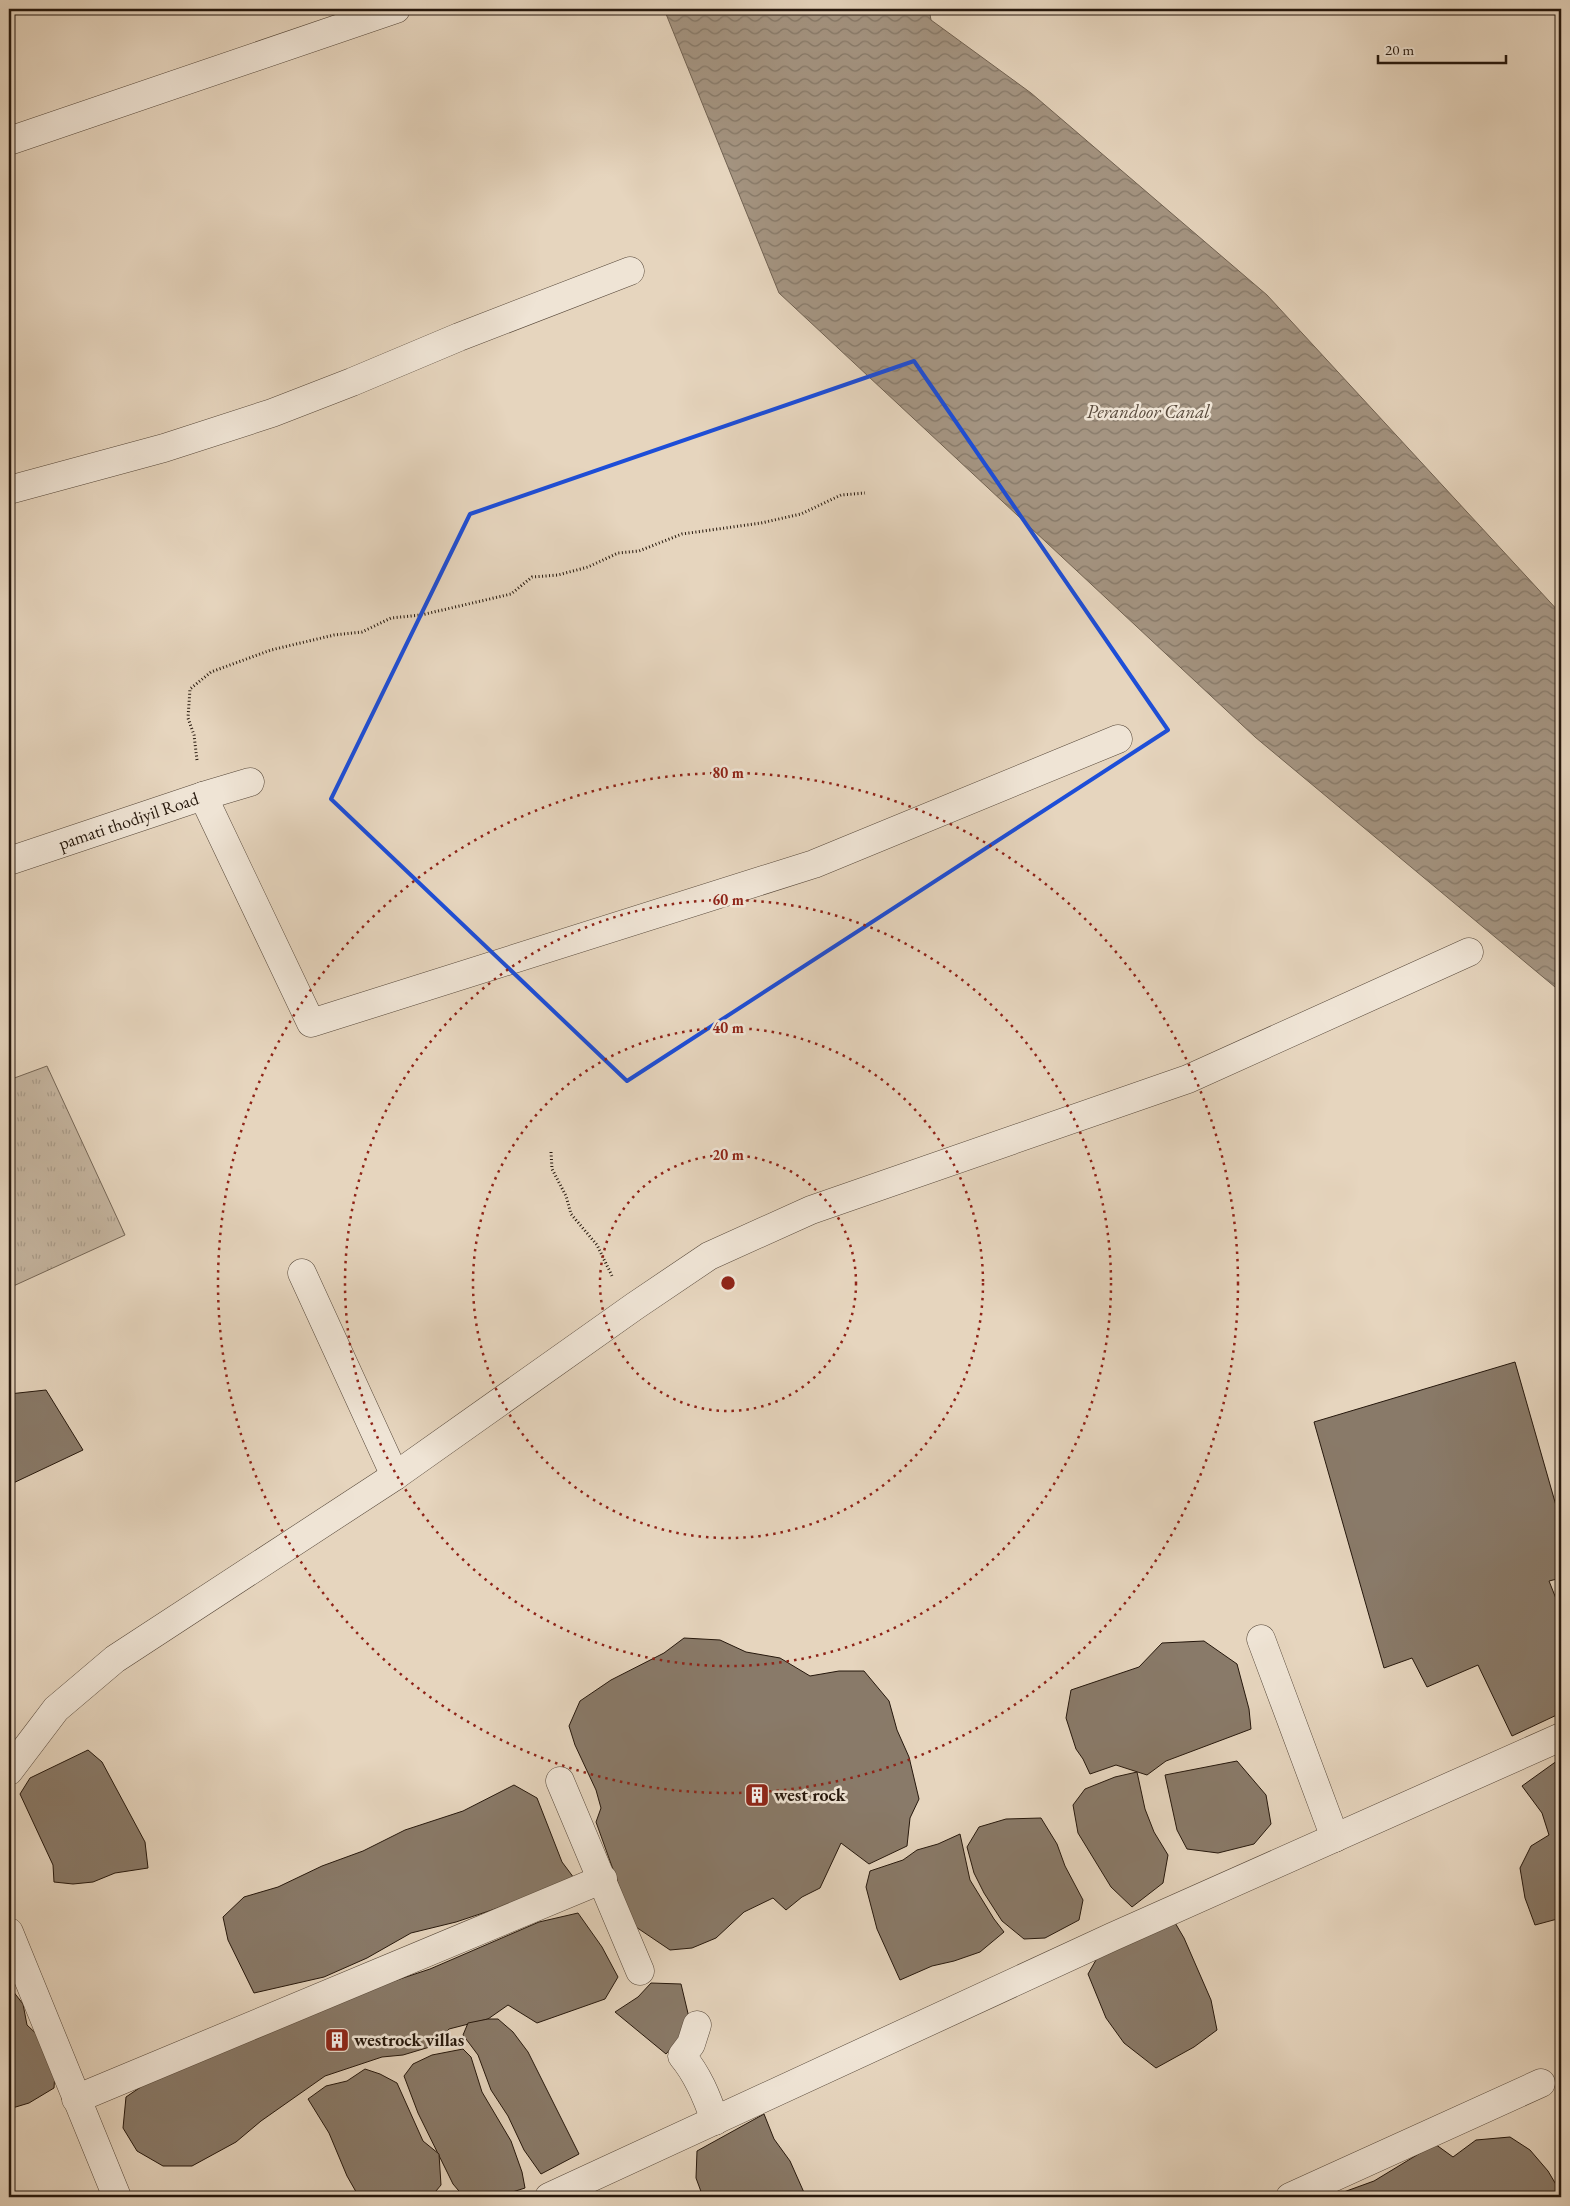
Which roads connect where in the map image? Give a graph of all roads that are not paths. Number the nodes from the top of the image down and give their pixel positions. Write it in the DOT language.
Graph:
graph roads {
  1 [pos="396,9"];
  2 [pos="9,141"];
  3 [pos="630,271"];
  4 [pos="9,490"];
  5 [pos="1118,739"];
  6 [pos="250,782"];
  7 [pos="203,796"];
  8 [pos="9,861"];
  9 [pos="1469,952"];
  10 [pos="302,1273"];
  11 [pos="395,1476"];
  12 [pos="1261,1639"];
  13 [pos="1561,1737"];
  14 [pos="9,1771"];
  15 [pos="560,1781"];
  16 [pos="1335,1838"];
  17 [pos="603,1879"];
  18 [pos="9,1932"];
  19 [pos="640,1971"];
  20 [pos="697,2025"];
  21 [pos="1541,2082"];
  22 [pos="76,2099"];
  23 [pos="715,2121"];
  24 [pos="117,2197"];
  25 [pos="549,2197"];
  26 [pos="1290,2197"];
  1 -- 2 [label="street"];
  3 -- 4 [label="street"];
  5 -- 7 [label="street"];
  6 -- 7 [label="street, pamati thodiyil Road"];
  7 -- 8 [label="street, pamati thodiyil Road"];
  9 -- 11 [label="street"];
  10 -- 11 [label="street"];
  11 -- 14 [label="street"];
  12 -- 16 [label="street"];
  13 -- 16 [label="street"];
  15 -- 17 [label="street"];
  16 -- 23 [label="street"];
  17 -- 19 [label="street"];
  17 -- 22 [label="street"];
  18 -- 22 [label="street"];
  20 -- 23 [label="street"];
  21 -- 26 [label="street"];
  22 -- 24 [label="street"];
  23 -- 25 [label="street"];
}
